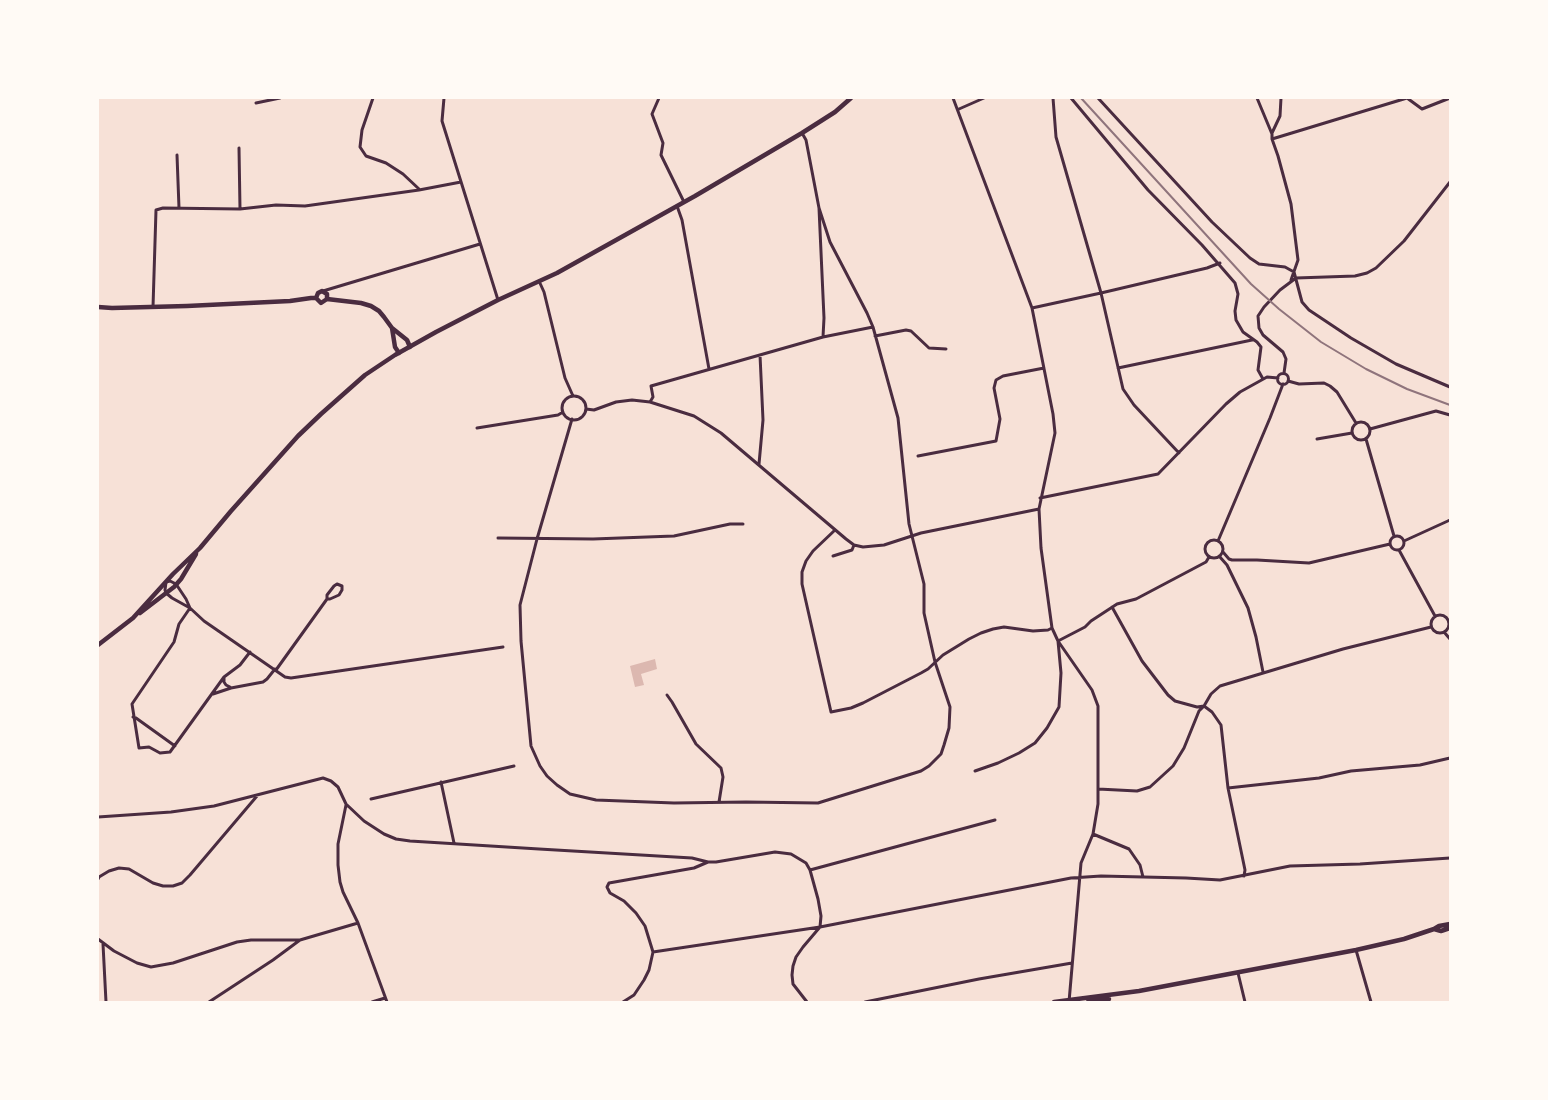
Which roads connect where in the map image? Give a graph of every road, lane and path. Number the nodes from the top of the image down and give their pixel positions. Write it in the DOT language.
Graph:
graph roads {
  1 [pos="280,98"];
  2 [pos="373,98"];
  3 [pos="444,98"];
  4 [pos="659,98"];
  5 [pos="851,98"];
  6 [pos="953,98"];
  7 [pos="984,98"];
  8 [pos="1053,98"];
  9 [pos="1071,98"];
  10 [pos="1098,98"];
  11 [pos="1256,98"];
  12 [pos="1280,98"];
  13 [pos="1450,98"];
  14 [pos="256,103"];
  15 [pos="959,109"];
  16 [pos="802,133"];
  17 [pos="1272,134"];
  18 [pos="1272,139"];
  19 [pos="238,148"];
  20 [pos="177,155"];
  21 [pos="461,182"];
  22 [pos="1450,182"];
  23 [pos="419,190"];
  24 [pos="684,202"];
  25 [pos="677,206"];
  26 [pos="179,208"];
  27 [pos="240,208"];
  28 [pos="819,208"];
  29 [pos="480,244"];
  30 [pos="1220,264"];
  31 [pos="1294,272"];
  32 [pos="1296,278"];
  33 [pos="539,281"];
  34 [pos="1291,281"];
  35 [pos="322,291"];
  36 [pos="1102,293"];
  37 [pos="316,298"];
  38 [pos="327,300"];
  39 [pos="498,300"];
  40 [pos="98,306"];
  41 [pos="153,307"];
  42 [pos="1032,308"];
  43 [pos="873,327"];
  44 [pos="392,328"];
  45 [pos="875,336"];
  46 [pos="823,337"];
  47 [pos="1252,340"];
  48 [pos="410,347"];
  49 [pos="946,349"];
  50 [pos="399,353"];
  51 [pos="760,355"];
  52 [pos="1044,368"];
  53 [pos="1118,368"];
  54 [pos="709,369"];
  55 [pos="1284,374"];
  56 [pos="1278,378"];
  57 [pos="1263,379"];
  58 [pos="1288,381"];
  59 [pos="1282,384"];
  60 [pos="1450,387"];
  61 [pos="573,396"];
  62 [pos="650,402"];
  63 [pos="586,409"];
  64 [pos="563,412"];
  65 [pos="1450,415"];
  66 [pos="572,419"];
  67 [pos="1356,423"];
  68 [pos="478,428"];
  69 [pos="1370,429"];
  70 [pos="1352,433"];
  71 [pos="1317,439"];
  72 [pos="1366,439"];
  73 [pos="1179,453"];
  74 [pos="918,456"];
  75 [pos="759,464"];
  76 [pos="1040,498"];
  77 [pos="1039,509"];
  78 [pos="1450,520"];
  79 [pos="743,524"];
  80 [pos="835,530"];
  81 [pos="912,536"];
  82 [pos="1394,536"];
  83 [pos="498,538"];
  84 [pos="537,539"];
  85 [pos="1218,541"];
  86 [pos="1404,541"];
  87 [pos="854,544"];
  88 [pos="1390,544"];
  89 [pos="200,548"];
  90 [pos="1399,550"];
  91 [pos="1223,552"];
  92 [pos="833,556"];
  93 [pos="1219,556"];
  94 [pos="1210,557"];
  95 [pos="166,582"];
  96 [pos="176,584"];
  97 [pos="166,593"];
  98 [pos="327,599"];
  99 [pos="1112,607"];
  100 [pos="190,608"];
  101 [pos="1435,616"];
  102 [pos="133,618"];
  103 [pos="1450,622"];
  104 [pos="1432,627"];
  105 [pos="1052,628"];
  106 [pos="1444,632"];
  107 [pos="1450,639"];
  108 [pos="1058,641"];
  109 [pos="98,645"];
  110 [pos="503,647"];
  111 [pos="250,652"];
  112 [pos="935,662"];
  113 [pos="276,670"];
  114 [pos="1263,672"];
  115 [pos="224,677"];
  116 [pos="231,688"];
  117 [pos="213,694"];
  118 [pos="667,696"];
  119 [pos="1204,706"];
  120 [pos="133,717"];
  121 [pos="175,746"];
  122 [pos="1450,758"];
  123 [pos="514,766"];
  124 [pos="975,771"];
  125 [pos="441,782"];
  126 [pos="1098,788"];
  127 [pos="1228,788"];
  128 [pos="257,796"];
  129 [pos="371,799"];
  130 [pos="719,802"];
  131 [pos="346,804"];
  132 [pos="98,817"];
  133 [pos="995,820"];
  134 [pos="1093,834"];
  135 [pos="454,844"];
  136 [pos="1450,858"];
  137 [pos="708,862"];
  138 [pos="810,870"];
  139 [pos="1244,876"];
  140 [pos="1081,877"];
  141 [pos="1143,878"];
  142 [pos="98,880"];
  143 [pos="358,923"];
  144 [pos="1450,924"];
  145 [pos="820,927"];
  146 [pos="1450,928"];
  147 [pos="1434,929"];
  148 [pos="98,939"];
  149 [pos="300,940"];
  150 [pos="103,944"];
  151 [pos="1356,950"];
  152 [pos="653,952"];
  153 [pos="1072,963"];
  154 [pos="1238,972"];
  155 [pos="1139,991"];
  156 [pos="385,998"];
  157 [pos="1069,1001"];
  158 [pos="106,1002"];
  159 [pos="209,1002"];
  160 [pos="372,1002"];
  161 [pos="387,1002"];
  162 [pos="623,1002"];
  163 [pos="807,1002"];
  164 [pos="865,1002"];
  165 [pos="1054,1002"];
  166 [pos="1088,1002"];
  167 [pos="1245,1002"];
  168 [pos="1371,1002"];
  1 -- 14 [label="street"];
  2 -- 23 [label="street"];
  3 -- 21 [label="street"];
  4 -- 24 [label="street"];
  5 -- 16 [label="main road"];
  6 -- 15 [label="street"];
  7 -- 15 [label="street"];
  8 -- 36 [label="street"];
  9 -- 30 [label="street"];
  10 -- 31 [label="street"];
  11 -- 17 [label="street"];
  12 -- 17 [label="street"];
  13 -- 18 [label="street"];
  15 -- 42 [label="street"];
  16 -- 24 [label="main road"];
  16 -- 28 [label="street"];
  17 -- 18 [label="street"];
  18 -- 31 [label="street"];
  19 -- 27 [label="street"];
  20 -- 26 [label="street"];
  21 -- 23 [label="street"];
  21 -- 29 [label="street"];
  22 -- 32 [label="street"];
  23 -- 27 [label="street"];
  24 -- 25 [label="main road"];
  25 -- 33 [label="main road"];
  25 -- 54 [label="street"];
  26 -- 27 [label="street"];
  26 -- 41 [label="street"];
  28 -- 43 [label="street"];
  28 -- 46 [label="street"];
  29 -- 35 [label="street"];
  29 -- 39 [label="street"];
  30 -- 36 [label="street"];
  30 -- 47 [label="street"];
  31 -- 32 [label="street"];
  31 -- 34 [label="street"];
  32 -- 34 [label="street"];
  32 -- 60 [label="street"];
  33 -- 39 [label="main road"];
  33 -- 61 [label="street"];
  34 -- 55 [label="street"];
  35 -- 37 [label="main road"];
  35 -- 38 [label="main road"];
  36 -- 42 [label="street"];
  36 -- 53 [label="street"];
  37 -- 38 [label="main road"];
  37 -- 41 [label="main road"];
  38 -- 44 [label="main road"];
  39 -- 48 [label="main road"];
  40 -- 41 [label="main road"];
  42 -- 52 [label="street"];
  43 -- 45 [label="street"];
  43 -- 46 [label="street"];
  44 -- 48 [label="main road"];
  44 -- 50 [label="main road"];
  45 -- 49 [label="street"];
  45 -- 81 [label="street"];
  46 -- 51 [label="street"];
  47 -- 53 [label="street"];
  47 -- 57 [label="street"];
  48 -- 50 [label="main road"];
  50 -- 89 [label="main road"];
  51 -- 54 [label="street"];
  51 -- 75 [label="street"];
  52 -- 74 [label="street"];
  52 -- 76 [label="street"];
  53 -- 73 [label="street"];
  54 -- 62 [label="street"];
  55 -- 56 [label="street"];
  55 -- 58 [label="street"];
  56 -- 57 [label="street"];
  56 -- 59 [label="street"];
  57 -- 73 [label="street"];
  58 -- 59 [label="street"];
  58 -- 67 [label="street"];
  59 -- 85 [label="street"];
  61 -- 63 [label="street"];
  61 -- 64 [label="street"];
  62 -- 63 [label="street"];
  62 -- 75 [label="street"];
  63 -- 66 [label="street"];
  64 -- 66 [label="street"];
  64 -- 68 [label="street"];
  65 -- 69 [label="street"];
  66 -- 84 [label="street"];
  67 -- 69 [label="street"];
  67 -- 70 [label="street"];
  69 -- 72 [label="street"];
  70 -- 71 [label="street"];
  70 -- 72 [label="street"];
  72 -- 82 [label="street"];
  73 -- 76 [label="street"];
  75 -- 80 [label="street"];
  76 -- 77 [label="street"];
  77 -- 81 [label="street"];
  77 -- 105 [label="street"];
  78 -- 86 [label="street"];
  79 -- 84 [label="street"];
  80 -- 87 [label="street"];
  80 -- 112 [label="street"];
  81 -- 87 [label="street"];
  81 -- 112 [label="street"];
  82 -- 86 [label="street"];
  82 -- 88 [label="street"];
  83 -- 84 [label="street"];
  84 -- 130 [label="street"];
  85 -- 91 [label="street"];
  85 -- 94 [label="street"];
  86 -- 90 [label="street"];
  87 -- 92 [label="street"];
  88 -- 90 [label="street"];
  88 -- 91 [label="street"];
  89 -- 95 [label="main road"];
  89 -- 96 [label="main road"];
  90 -- 101 [label="street"];
  91 -- 93 [label="street"];
  93 -- 94 [label="street"];
  93 -- 114 [label="street"];
  94 -- 99 [label="street"];
  95 -- 96 [label="street"];
  95 -- 97 [label="street"];
  95 -- 102 [label="main road"];
  96 -- 97 [label="main road"];
  96 -- 100 [label="street"];
  97 -- 100 [label="street"];
  97 -- 102 [label="main road"];
  98 -- 98 [label="street"];
  98 -- 113 [label="street"];
  99 -- 108 [label="street"];
  99 -- 119 [label="street"];
  100 -- 111 [label="street"];
  100 -- 120 [label="street"];
  101 -- 103 [label="street"];
  101 -- 104 [label="street"];
  102 -- 109 [label="main road"];
  103 -- 106 [label="street"];
  104 -- 106 [label="street"];
  104 -- 114 [label="street"];
  105 -- 108 [label="street"];
  105 -- 112 [label="street"];
  106 -- 107 [label="street"];
  108 -- 124 [label="street"];
  108 -- 126 [label="street"];
  110 -- 113 [label="street"];
  111 -- 113 [label="street"];
  111 -- 115 [label="street"];
  112 -- 130 [label="street"];
  113 -- 116 [label="street"];
  114 -- 119 [label="street"];
  115 -- 116 [label="street"];
  115 -- 117 [label="street"];
  116 -- 117 [label="street"];
  117 -- 121 [label="street"];
  118 -- 130 [label="street"];
  119 -- 126 [label="street"];
  119 -- 127 [label="street"];
  120 -- 121 [label="street"];
  120 -- 121 [label="street"];
  122 -- 127 [label="street"];
  123 -- 125 [label="street"];
  125 -- 129 [label="street"];
  125 -- 135 [label="street"];
  126 -- 134 [label="street"];
  127 -- 139 [label="street"];
  128 -- 131 [label="street"];
  128 -- 132 [label="street"];
  128 -- 142 [label="street"];
  131 -- 135 [label="street"];
  131 -- 143 [label="street"];
  133 -- 138 [label="street"];
  134 -- 140 [label="street"];
  134 -- 141 [label="street"];
  135 -- 137 [label="street"];
  136 -- 139 [label="street"];
  137 -- 138 [label="street"];
  137 -- 152 [label="street"];
  138 -- 145 [label="street"];
  139 -- 141 [label="street"];
  140 -- 141 [label="street"];
  140 -- 145 [label="street"];
  140 -- 153 [label="street"];
  143 -- 149 [label="street"];
  143 -- 156 [label="street"];
  144 -- 147 [label="main road"];
  145 -- 152 [label="street"];
  145 -- 163 [label="street"];
  146 -- 147 [label="main road"];
  147 -- 151 [label="main road"];
  148 -- 150 [label="street"];
  149 -- 150 [label="street"];
  149 -- 159 [label="street"];
  150 -- 158 [label="street"];
  151 -- 154 [label="main road"];
  151 -- 168 [label="street"];
  152 -- 162 [label="street"];
  153 -- 157 [label="street"];
  153 -- 164 [label="street"];
  154 -- 155 [label="main road"];
  154 -- 167 [label="street"];
  155 -- 157 [label="main road"];
  155 -- 166 [label="main road"];
  156 -- 160 [label="street"];
  156 -- 161 [label="street"];
  157 -- 165 [label="main road"];
}
